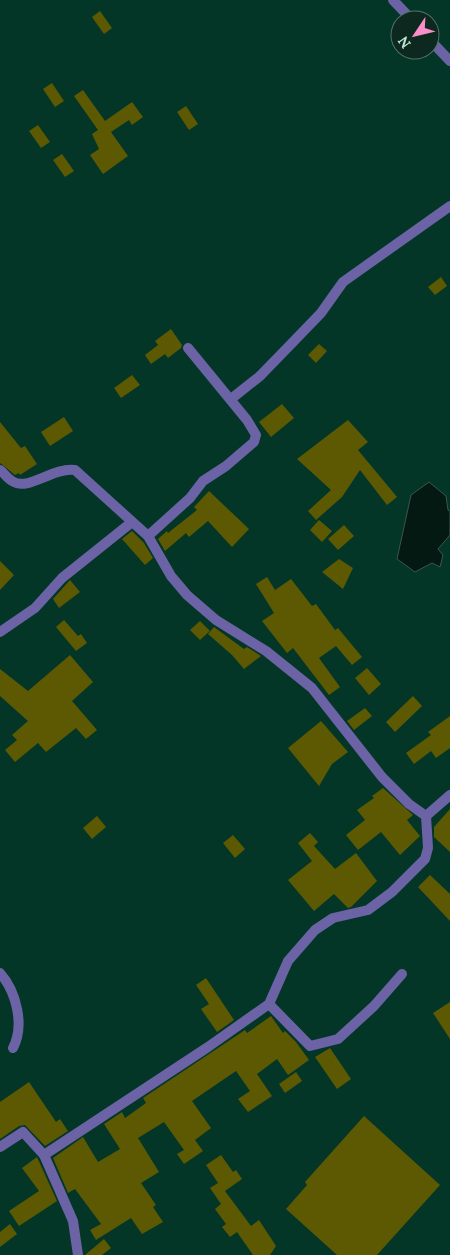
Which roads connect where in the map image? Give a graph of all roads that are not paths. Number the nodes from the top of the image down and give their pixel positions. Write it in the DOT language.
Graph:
graph roads {
  1 [pos="394,0"];
  2 [pos="403,10"];
  3 [pos="440,50"];
  4 [pos="450,61"];
  5 [pos="450,206"];
  6 [pos="188,348"];
  7 [pos="231,399"];
  8 [pos="0,470"];
  9 [pos="132,522"];
  10 [pos="148,536"];
  11 [pos="0,632"];
  12 [pos="450,795"];
  13 [pos="426,816"];
  14 [pos="0,973"];
  15 [pos="402,974"];
  16 [pos="269,1004"];
  17 [pos="13,1048"];
  18 [pos="0,1147"];
  19 [pos="44,1155"];
  20 [pos="78,1255"];
  1 -- 2 [label="street"];
  3 -- 4 [label="street"];
  5 -- 7 [label="street"];
  6 -- 7 [label="street"];
  7 -- 10 [label="street"];
  8 -- 9 [label="street"];
  9 -- 10 [label="street"];
  9 -- 11 [label="street"];
  10 -- 13 [label="street"];
  12 -- 13 [label="street"];
  13 -- 16 [label="street"];
  14 -- 17 [label="street"];
  15 -- 16 [label="street"];
  16 -- 19 [label="street"];
  18 -- 19 [label="street"];
  19 -- 20 [label="street"];
}
